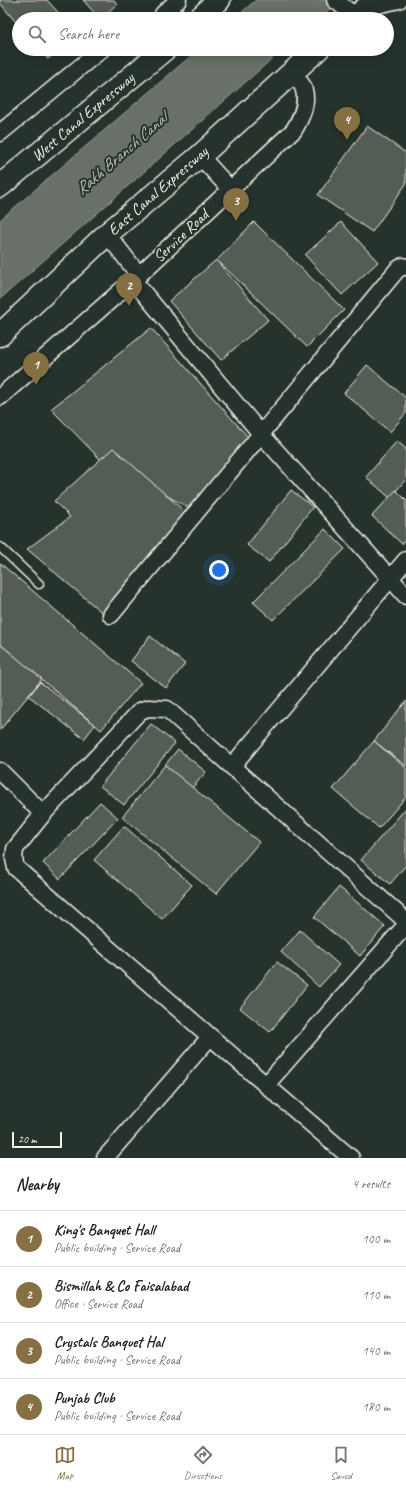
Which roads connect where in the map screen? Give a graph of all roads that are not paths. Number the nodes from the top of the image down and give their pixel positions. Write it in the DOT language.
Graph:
graph roads {
  1 [pos="178,0"];
  2 [pos="219,0"];
  3 [pos="376,0"];
  4 [pos="399,0"];
  5 [pos="347,11"];
  6 [pos="167,12"];
  7 [pos="206,12"];
  8 [pos="94,56"];
  9 [pos="157,56"];
  10 [pos="310,56"];
  11 [pos="291,72"];
  12 [pos="0,133"];
  13 [pos="200,156"];
  14 [pos="0,186"];
  15 [pos="231,190"];
  16 [pos="107,234"];
  17 [pos="406,267"];
  18 [pos="136,278"];
  19 [pos="0,334"];
  20 [pos="0,398"];
  21 [pos="260,434"];
  22 [pos="0,547"];
  23 [pos="406,560"];
  24 [pos="390,579"];
  25 [pos="39,584"];
  26 [pos="406,596"];
  27 [pos="112,615"];
  28 [pos="232,766"];
  29 [pos="0,771"];
  30 [pos="43,814"];
  31 [pos="406,921"];
  32 [pos="406,925"];
  33 [pos="210,1037"];
  34 [pos="266,1085"];
  35 [pos="106,1158"];
  36 [pos="351,1158"];
  1 -- 6 [label="street"];
  2 -- 7 [label="main road"];
  3 -- 5 [label="main road"];
  4 -- 5 [label="street"];
  8 -- 12 [label="street"];
  9 -- 14 [label="main road, West Canal Expressway"];
  10 -- 11 [label="main road, East Canal Expressway"];
  11 -- 13 [label="main road, East Canal Expressway"];
  11 -- 15 [label="street, Service Road"];
  13 -- 15 [label="street"];
  13 -- 16 [label="main road, East Canal Expressway"];
  15 -- 18 [label="street, Service Road"];
  16 -- 18 [label="street"];
  16 -- 19 [label="main road, East Canal Expressway"];
  17 -- 21 [label="street"];
  18 -- 20 [label="street, Service Road"];
  18 -- 21 [label="street"];
  21 -- 24 [label="street"];
  21 -- 27 [label="street"];
  22 -- 25 [label="lane"];
  23 -- 24 [label="street"];
  24 -- 26 [label="street"];
  24 -- 28 [label="street"];
  28 -- 30 [label="street"];
  28 -- 31 [label="street"];
  29 -- 30 [label="street"];
  30 -- 33 [label="street"];
  32 -- 34 [label="street"];
  33 -- 34 [label="street"];
  33 -- 35 [label="street"];
  34 -- 36 [label="street"];
}
